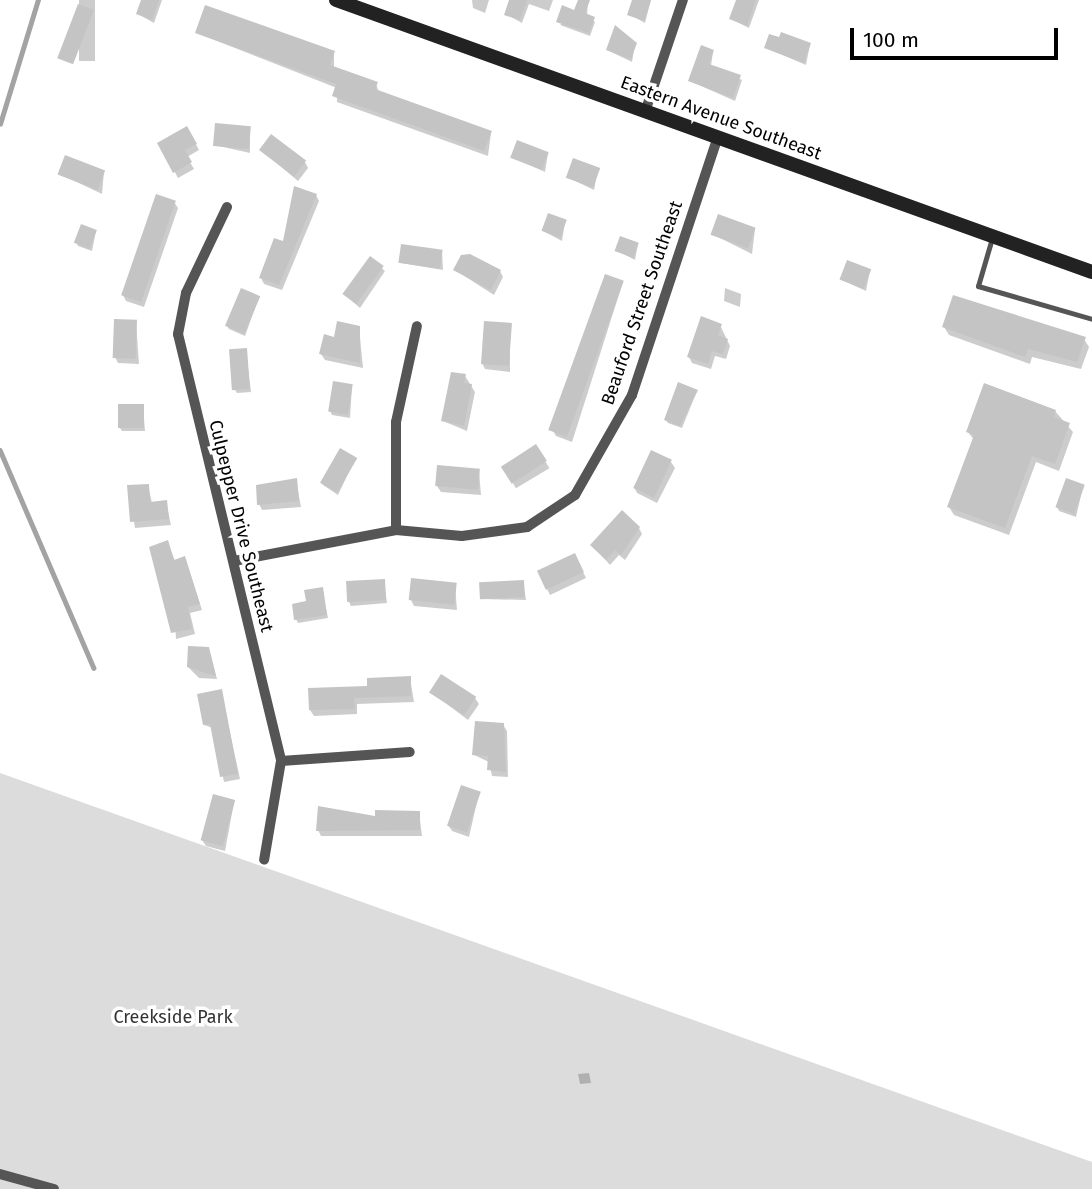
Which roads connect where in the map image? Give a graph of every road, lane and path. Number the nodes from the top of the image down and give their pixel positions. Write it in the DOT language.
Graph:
graph roads {
  1 [pos="336,0"];
  2 [pos="683,0"];
  3 [pos="645,111"];
  4 [pos="718,137"];
  5 [pos="227,207"];
  6 [pos="992,236"];
  7 [pos="1092,272"];
  8 [pos="1092,319"];
  9 [pos="417,326"];
  10 [pos="396,530"];
  11 [pos="234,561"];
  12 [pos="410,752"];
  13 [pos="281,761"];
  14 [pos="264,860"];
  15 [pos="0,1174"];
  16 [pos="54,1189"];
  1 -- 3 [label="street, Eastern Avenue Southeast"];
  2 -- 3 [label="street"];
  3 -- 4 [label="street, Eastern Avenue Southeast"];
  4 -- 6 [label="street, Eastern Avenue Southeast"];
  4 -- 10 [label="street, Beauford Street Southeast"];
  5 -- 11 [label="street, Culpepper Drive Southeast"];
  6 -- 7 [label="street, Eastern Avenue Southeast"];
  6 -- 8 [label="lane"];
  9 -- 10 [label="street"];
  10 -- 11 [label="street, Beauford Street Southeast"];
  11 -- 13 [label="street, Culpepper Drive Southeast"];
  12 -- 13 [label="street"];
  13 -- 14 [label="street, Culpepper Drive Southeast"];
  15 -- 16 [label="street"];
}
